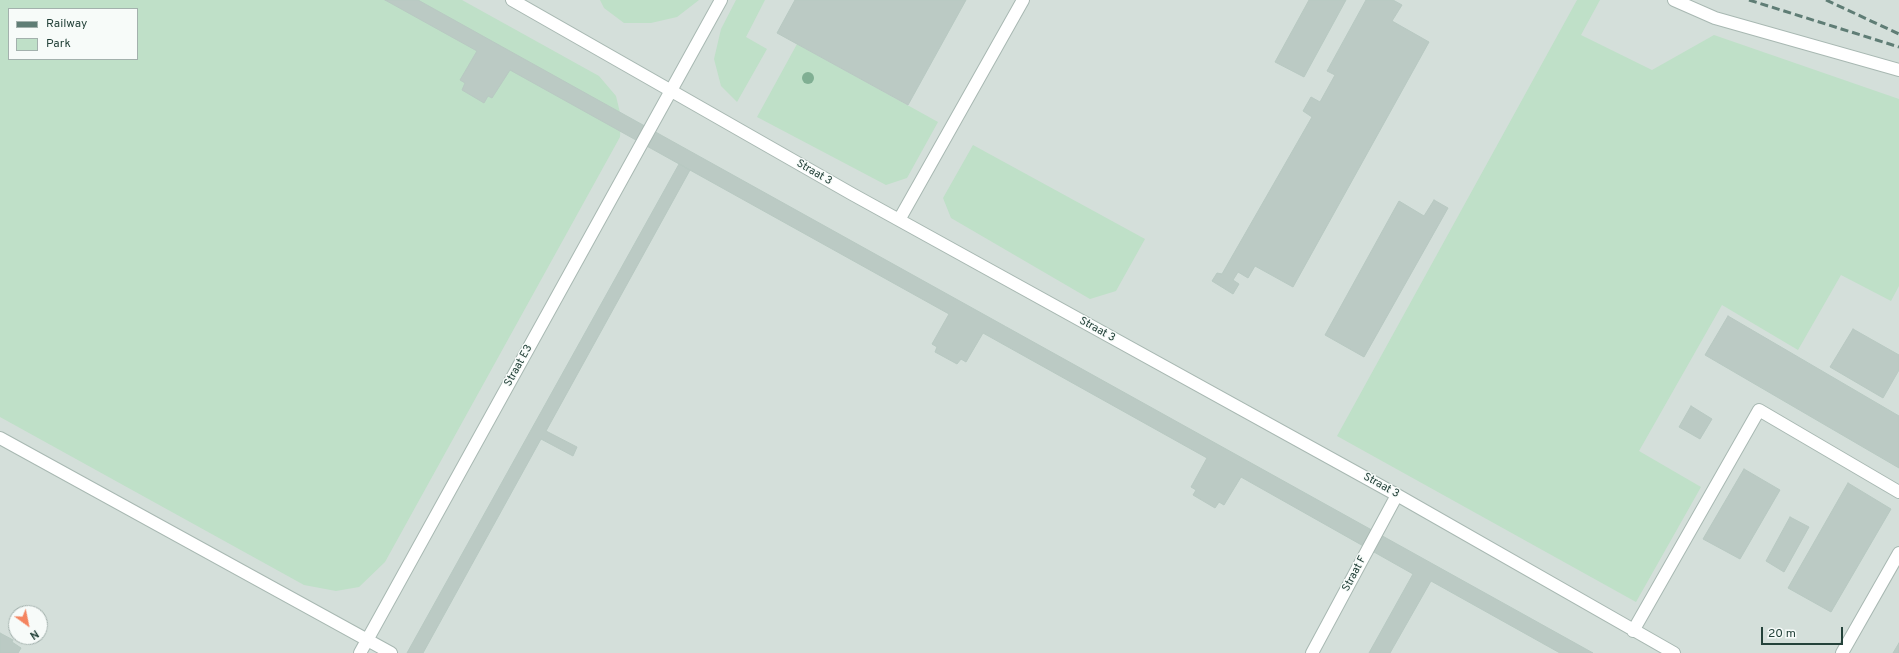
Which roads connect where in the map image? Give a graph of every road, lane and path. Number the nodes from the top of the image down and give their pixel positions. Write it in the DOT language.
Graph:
graph roads {
  1 [pos="721,0"];
  2 [pos="1023,0"];
  3 [pos="1674,0"];
  4 [pos="519,2"];
  5 [pos="1899,70"];
  6 [pos="670,91"];
  7 [pos="899,220"];
  8 [pos="0,438"];
  9 [pos="1899,492"];
  10 [pos="1397,495"];
  11 [pos="1899,553"];
  12 [pos="1633,631"];
  13 [pos="367,640"];
  14 [pos="360,653"];
  15 [pos="391,653"];
  16 [pos="1312,653"];
  17 [pos="1674,653"];
  18 [pos="1842,653"];
  1 -- 6 [label="lane, Straat E3"];
  2 -- 7 [label="lane"];
  3 -- 5 [label="lane"];
  4 -- 6 [label="lane, Straat 3"];
  6 -- 7 [label="lane, Straat 3"];
  6 -- 13 [label="lane, Straat E3"];
  7 -- 10 [label="lane, Straat 3"];
  8 -- 13 [label="lane"];
  9 -- 12 [label="lane"];
  10 -- 12 [label="lane, Straat 3"];
  10 -- 16 [label="lane, Straat F"];
  11 -- 18 [label="lane"];
  12 -- 17 [label="lane, Straat 3"];
  13 -- 14 [label="lane, Straat E3"];
  13 -- 15 [label="lane"];
}
